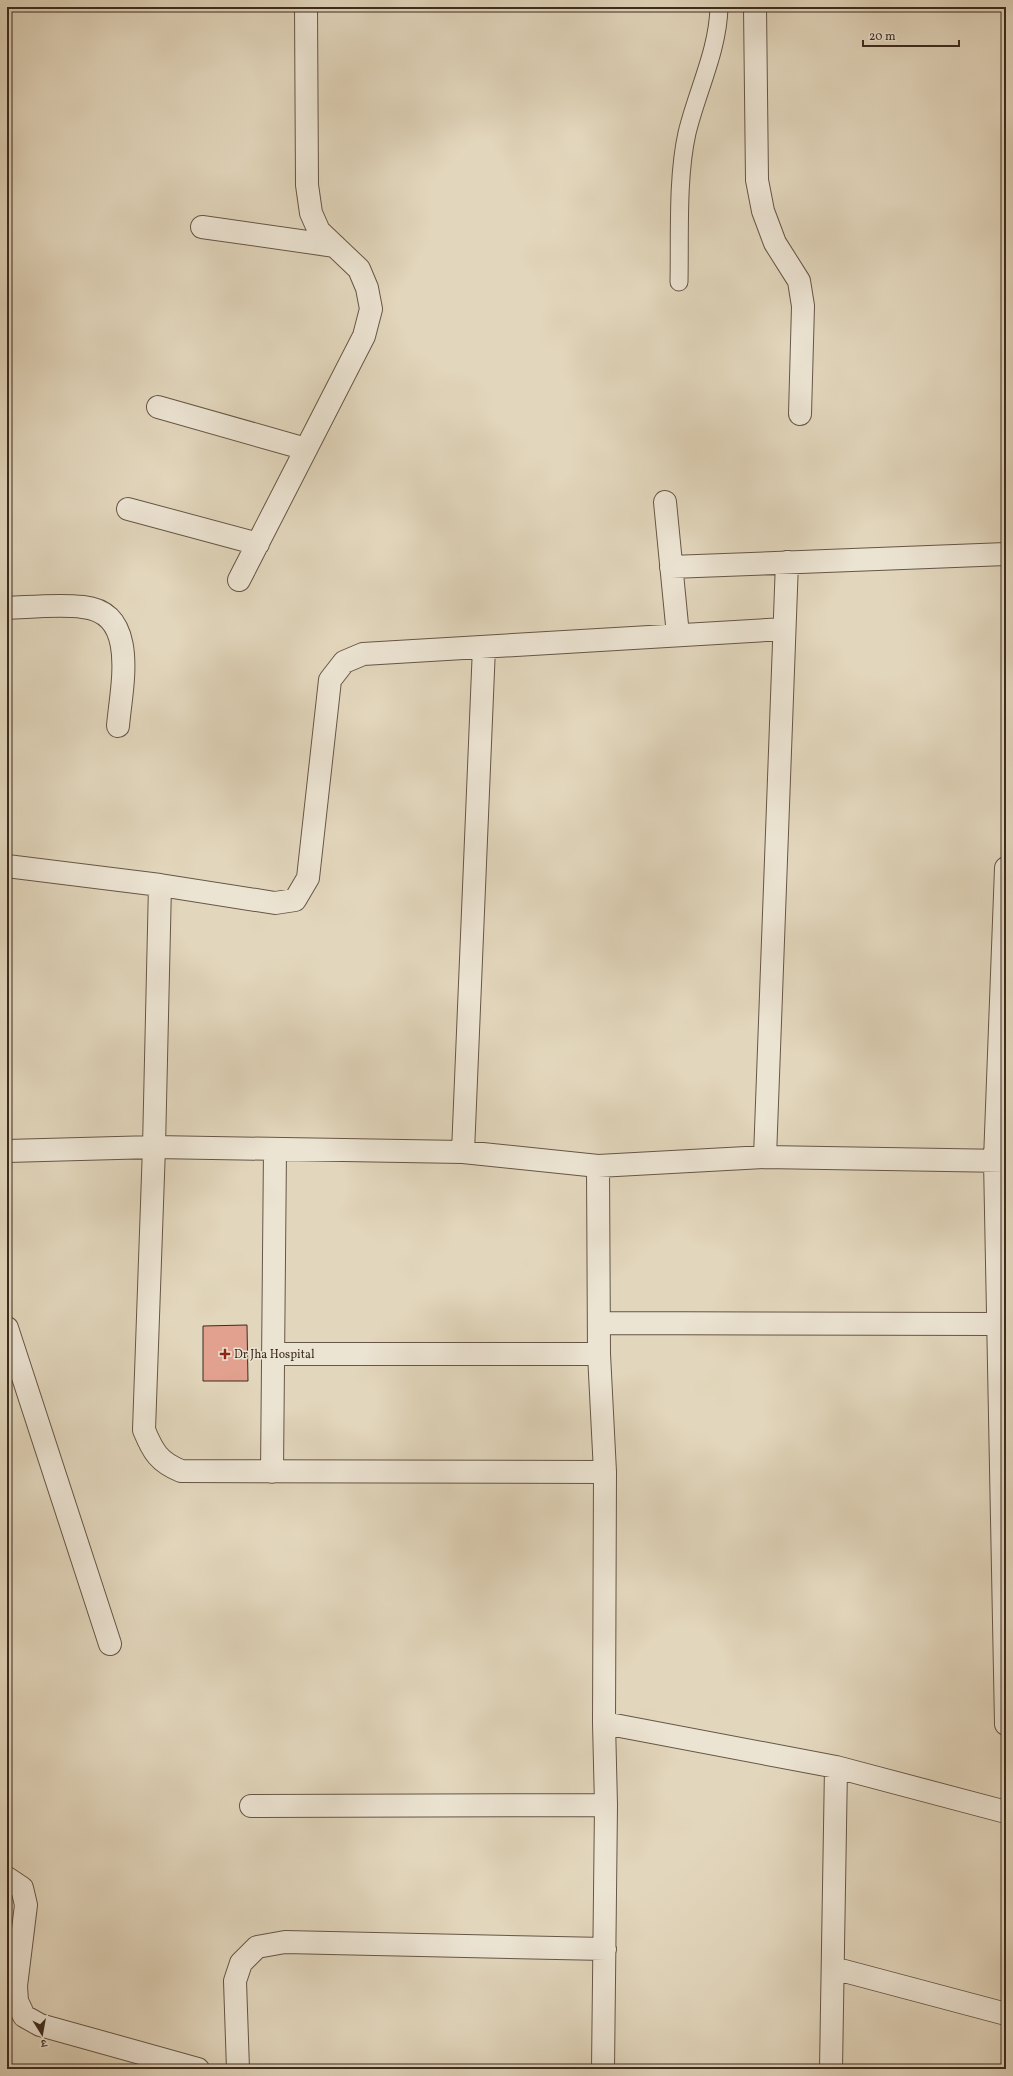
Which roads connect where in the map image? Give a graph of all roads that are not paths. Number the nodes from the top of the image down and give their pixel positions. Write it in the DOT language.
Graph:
graph roads {
  1 [pos="306,7"];
  2 [pos="719,7"];
  3 [pos="755,7"];
  4 [pos="202,227"];
  5 [pos="335,246"];
  6 [pos="679,282"];
  7 [pos="158,407"];
  8 [pos="800,414"];
  9 [pos="306,449"];
  10 [pos="665,502"];
  11 [pos="128,509"];
  12 [pos="258,544"];
  13 [pos="1006,554"];
  14 [pos="787,562"];
  15 [pos="671,566"];
  16 [pos="239,580"];
  17 [pos="7,608"];
  18 [pos="784,629"];
  19 [pos="678,635"];
  20 [pos="484,647"];
  21 [pos="118,726"];
  22 [pos="7,866"];
  23 [pos="1006,868"];
  24 [pos="160,885"];
  25 [pos="154,1147"];
  26 [pos="275,1149"];
  27 [pos="7,1152"];
  28 [pos="463,1152"];
  29 [pos="764,1157"];
  30 [pos="1000,1160"];
  31 [pos="598,1166"];
  32 [pos="600,1323"];
  33 [pos="998,1324"];
  34 [pos="7,1328"];
  35 [pos="273,1354"];
  36 [pos="599,1354"];
  37 [pos="272,1472"];
  38 [pos="605,1472"];
  39 [pos="110,1644"];
  40 [pos="1006,1670"];
  41 [pos="604,1723"];
  42 [pos="1006,1724"];
  43 [pos="836,1767"];
  44 [pos="606,1805"];
  45 [pos="251,1806"];
  46 [pos="1006,1812"];
  47 [pos="7,1878"];
  48 [pos="605,1949"];
  49 [pos="833,1968"];
  50 [pos="1006,2014"];
  51 [pos="198,2069"];
  52 [pos="238,2069"];
  53 [pos="603,2069"];
  54 [pos="831,2069"];
  1 -- 5 [label="street"];
  2 -- 6 [label="lane"];
  3 -- 8 [label="street"];
  4 -- 5 [label="street"];
  5 -- 9 [label="street"];
  7 -- 9 [label="street"];
  9 -- 12 [label="street"];
  10 -- 15 [label="street"];
  11 -- 12 [label="street"];
  12 -- 16 [label="street"];
  13 -- 14 [label="street"];
  14 -- 15 [label="street"];
  14 -- 18 [label="street"];
  15 -- 19 [label="street"];
  17 -- 21 [label="street"];
  18 -- 19 [label="street"];
  18 -- 29 [label="street"];
  19 -- 20 [label="street"];
  20 -- 24 [label="street"];
  20 -- 28 [label="street"];
  22 -- 24 [label="street"];
  23 -- 30 [label="street"];
  24 -- 25 [label="street"];
  25 -- 26 [label="street"];
  25 -- 27 [label="street"];
  25 -- 37 [label="street"];
  26 -- 28 [label="street"];
  26 -- 35 [label="street"];
  28 -- 31 [label="street"];
  29 -- 30 [label="street"];
  29 -- 31 [label="street"];
  30 -- 33 [label="street"];
  31 -- 32 [label="street"];
  32 -- 33 [label="street"];
  32 -- 36 [label="street"];
  33 -- 40 [label="street"];
  34 -- 39 [label="street"];
  35 -- 36 [label="street"];
  35 -- 37 [label="street"];
  36 -- 38 [label="street"];
  37 -- 38 [label="street"];
  38 -- 41 [label="street"];
  40 -- 42 [label="street"];
  41 -- 43 [label="street"];
  41 -- 44 [label="street"];
  43 -- 46 [label="street"];
  43 -- 49 [label="street"];
  44 -- 45 [label="street"];
  44 -- 48 [label="street"];
  47 -- 51 [label="street"];
  48 -- 52 [label="street"];
  48 -- 53 [label="street"];
  49 -- 50 [label="street"];
  49 -- 54 [label="street"];
}
